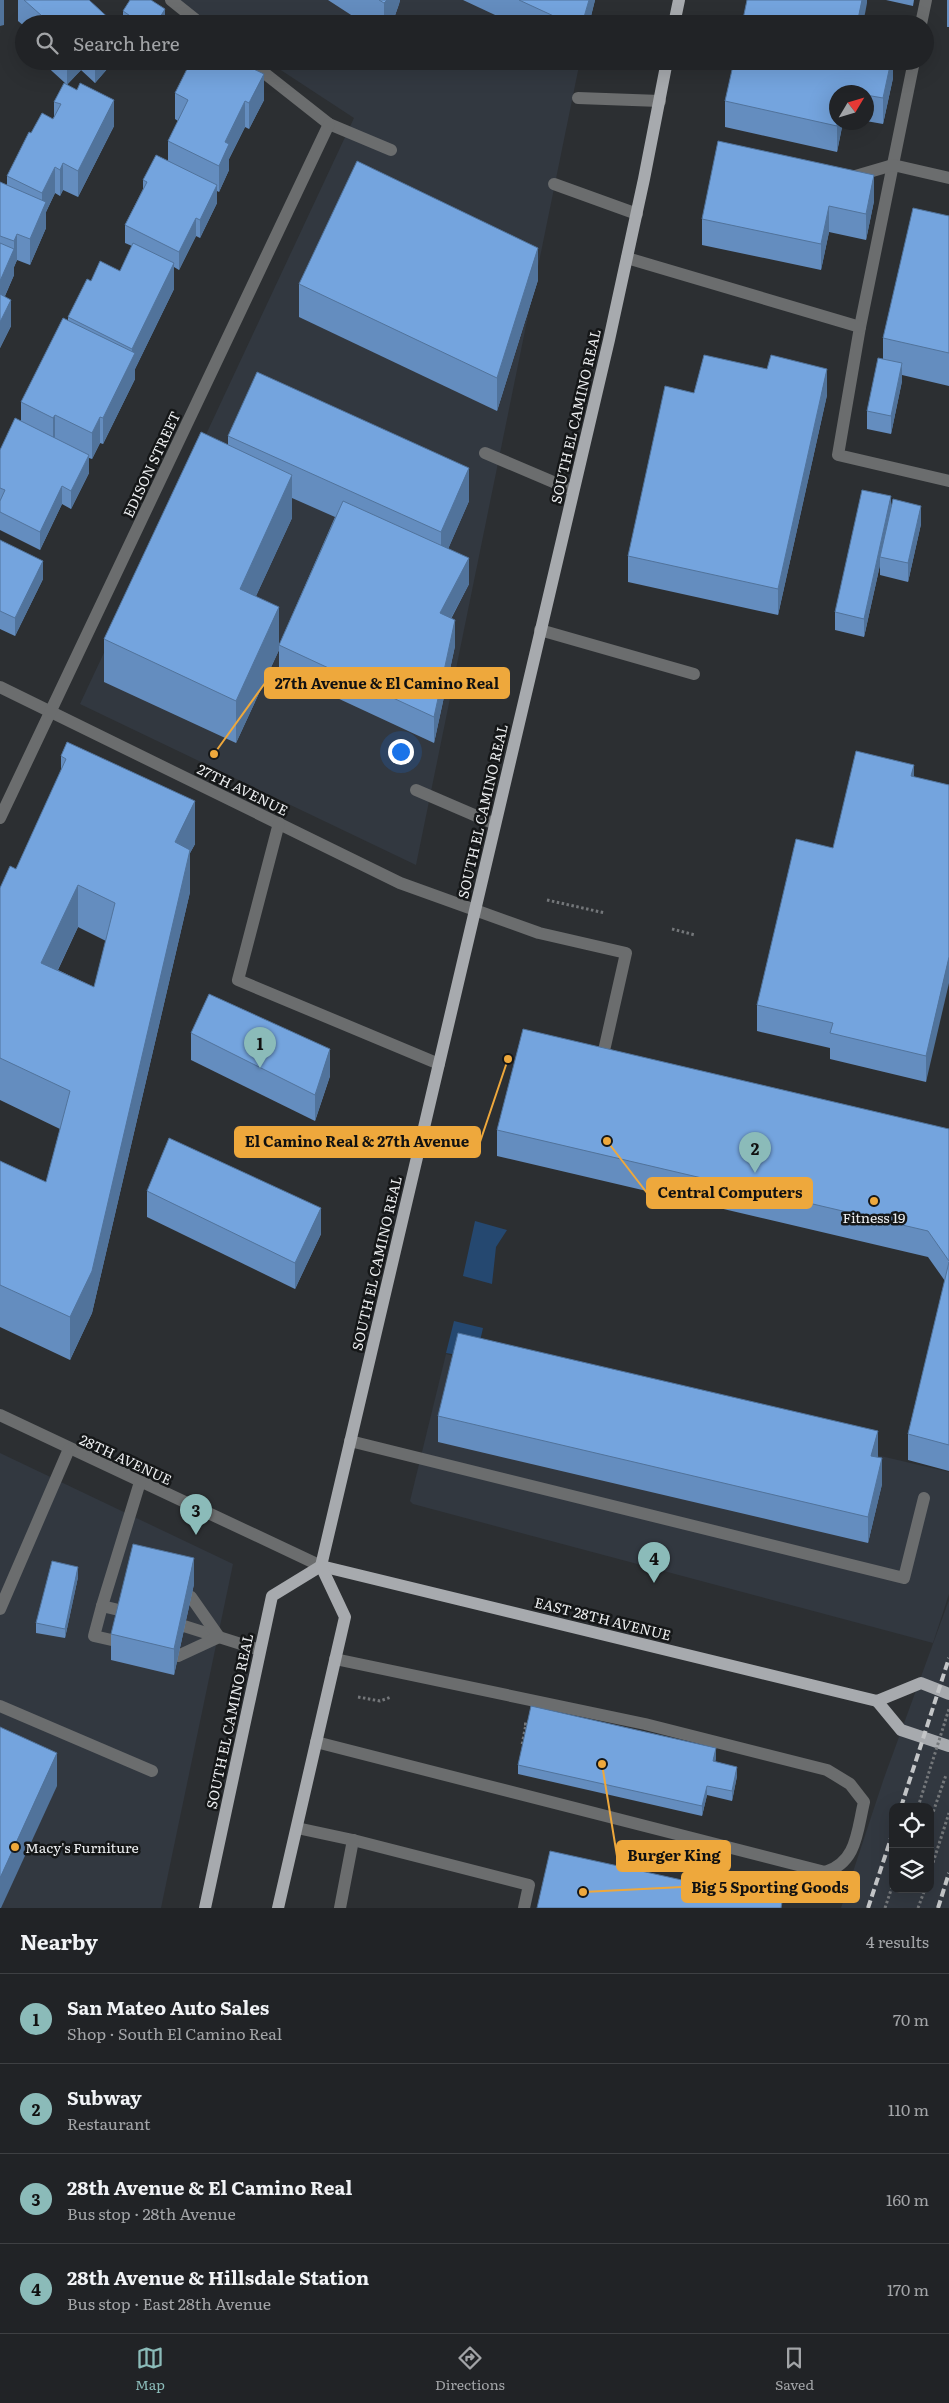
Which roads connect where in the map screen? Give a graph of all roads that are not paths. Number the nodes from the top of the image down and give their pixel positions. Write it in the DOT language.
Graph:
graph roads {
  1 [pos="171,0"];
  2 [pos="679,0"];
  3 [pos="926,0"];
  4 [pos="190,15"];
  5 [pos="676,15"];
  6 [pos="923,15"];
  7 [pos="260,70"];
  8 [pos="666,70"];
  9 [pos="912,70"];
  10 [pos="578,98"];
  11 [pos="660,101"];
  12 [pos="329,124"];
  13 [pos="391,150"];
  14 [pos="893,165"];
  15 [pos="840,176"];
  16 [pos="949,178"];
  17 [pos="554,184"];
  18 [pos="637,214"];
  19 [pos="627,258"];
  20 [pos="860,327"];
  21 [pos="485,453"];
  22 [pos="949,481"];
  23 [pos="572,490"];
  24 [pos="540,630"];
  25 [pos="694,674"];
  26 [pos="0,687"];
  27 [pos="50,711"];
  28 [pos="416,790"];
  29 [pos="0,818"];
  30 [pos="279,823"];
  31 [pos="495,824"];
  32 [pos="475,909"];
  33 [pos="438,1064"];
  34 [pos="601,1064"];
  35 [pos="0,1416"];
  36 [pos="350,1441"];
  37 [pos="69,1449"];
  38 [pos="140,1482"];
  39 [pos="924,1498"];
  40 [pos="320,1566"];
  41 [pos="191,1597"];
  42 [pos="102,1606"];
  43 [pos="0,1609"];
  44 [pos="123,1611"];
  45 [pos="184,1626"];
  46 [pos="219,1637"];
  47 [pos="116,1641"];
  48 [pos="260,1650"];
  49 [pos="178,1656"];
  50 [pos="335,1659"];
  51 [pos="949,1694"];
  52 [pos="877,1701"];
  53 [pos="0,1706"];
  54 [pos="316,1742"];
  55 [pos="949,1746"];
  56 [pos="152,1771"];
  57 [pos="297,1828"];
  58 [pos="353,1840"];
  59 [pos="205,1908"];
  60 [pos="278,1908"];
  61 [pos="340,1908"];
  62 [pos="524,1908"];
  1 -- 4 [label="street"];
  2 -- 5 [label="main road"];
  3 -- 6 [label="street"];
  7 -- 12 [label="street"];
  8 -- 11 [label="main road, SOUTH EL CAMINO REAL"];
  9 -- 14 [label="street"];
  10 -- 11 [label="street"];
  11 -- 18 [label="main road, SOUTH EL CAMINO REAL"];
  12 -- 13 [label="street"];
  12 -- 27 [label="street, EDISON STREET"];
  14 -- 15 [label="street"];
  14 -- 16 [label="street"];
  14 -- 20 [label="street"];
  17 -- 18 [label="street"];
  18 -- 19 [label="main road, SOUTH EL CAMINO REAL"];
  19 -- 20 [label="street"];
  19 -- 23 [label="main road, SOUTH EL CAMINO REAL"];
  20 -- 22 [label="street"];
  21 -- 23 [label="street"];
  23 -- 24 [label="main road, SOUTH EL CAMINO REAL"];
  24 -- 25 [label="street"];
  24 -- 31 [label="main road, SOUTH EL CAMINO REAL"];
  26 -- 27 [label="street, 27TH AVENUE"];
  27 -- 29 [label="street, EDISON STREET"];
  27 -- 30 [label="street, 27TH AVENUE"];
  28 -- 31 [label="street"];
  30 -- 32 [label="street, 27TH AVENUE"];
  30 -- 33 [label="street"];
  31 -- 32 [label="main road, SOUTH EL CAMINO REAL"];
  32 -- 33 [label="main road, SOUTH EL CAMINO REAL"];
  32 -- 34 [label="street, 27TH AVENUE"];
  33 -- 36 [label="main road, SOUTH EL CAMINO REAL"];
  35 -- 37 [label="street, 28TH AVENUE"];
  36 -- 39 [label="street"];
  36 -- 40 [label="main road, SOUTH EL CAMINO REAL"];
  37 -- 38 [label="street, 28TH AVENUE"];
  37 -- 43 [label="street"];
  38 -- 40 [label="street, 28TH AVENUE"];
  38 -- 42 [label="street"];
  40 -- 48 [label="main road, SOUTH EL CAMINO REAL"];
  40 -- 50 [label="main road"];
  40 -- 52 [label="main road, EAST 28TH AVENUE"];
  41 -- 46 [label="street"];
  42 -- 44 [label="street"];
  42 -- 47 [label="street"];
  45 -- 46 [label="street"];
  46 -- 48 [label="street"];
  46 -- 49 [label="street"];
  48 -- 59 [label="main road, SOUTH EL CAMINO REAL"];
  50 -- 54 [label="main road"];
  50 -- 54 [label="street"];
  51 -- 52 [label="main road"];
  52 -- 55 [label="main road"];
  53 -- 56 [label="street"];
  54 -- 57 [label="main road"];
  57 -- 58 [label="street"];
  57 -- 60 [label="main road"];
  58 -- 61 [label="street"];
  58 -- 62 [label="street"];
}
